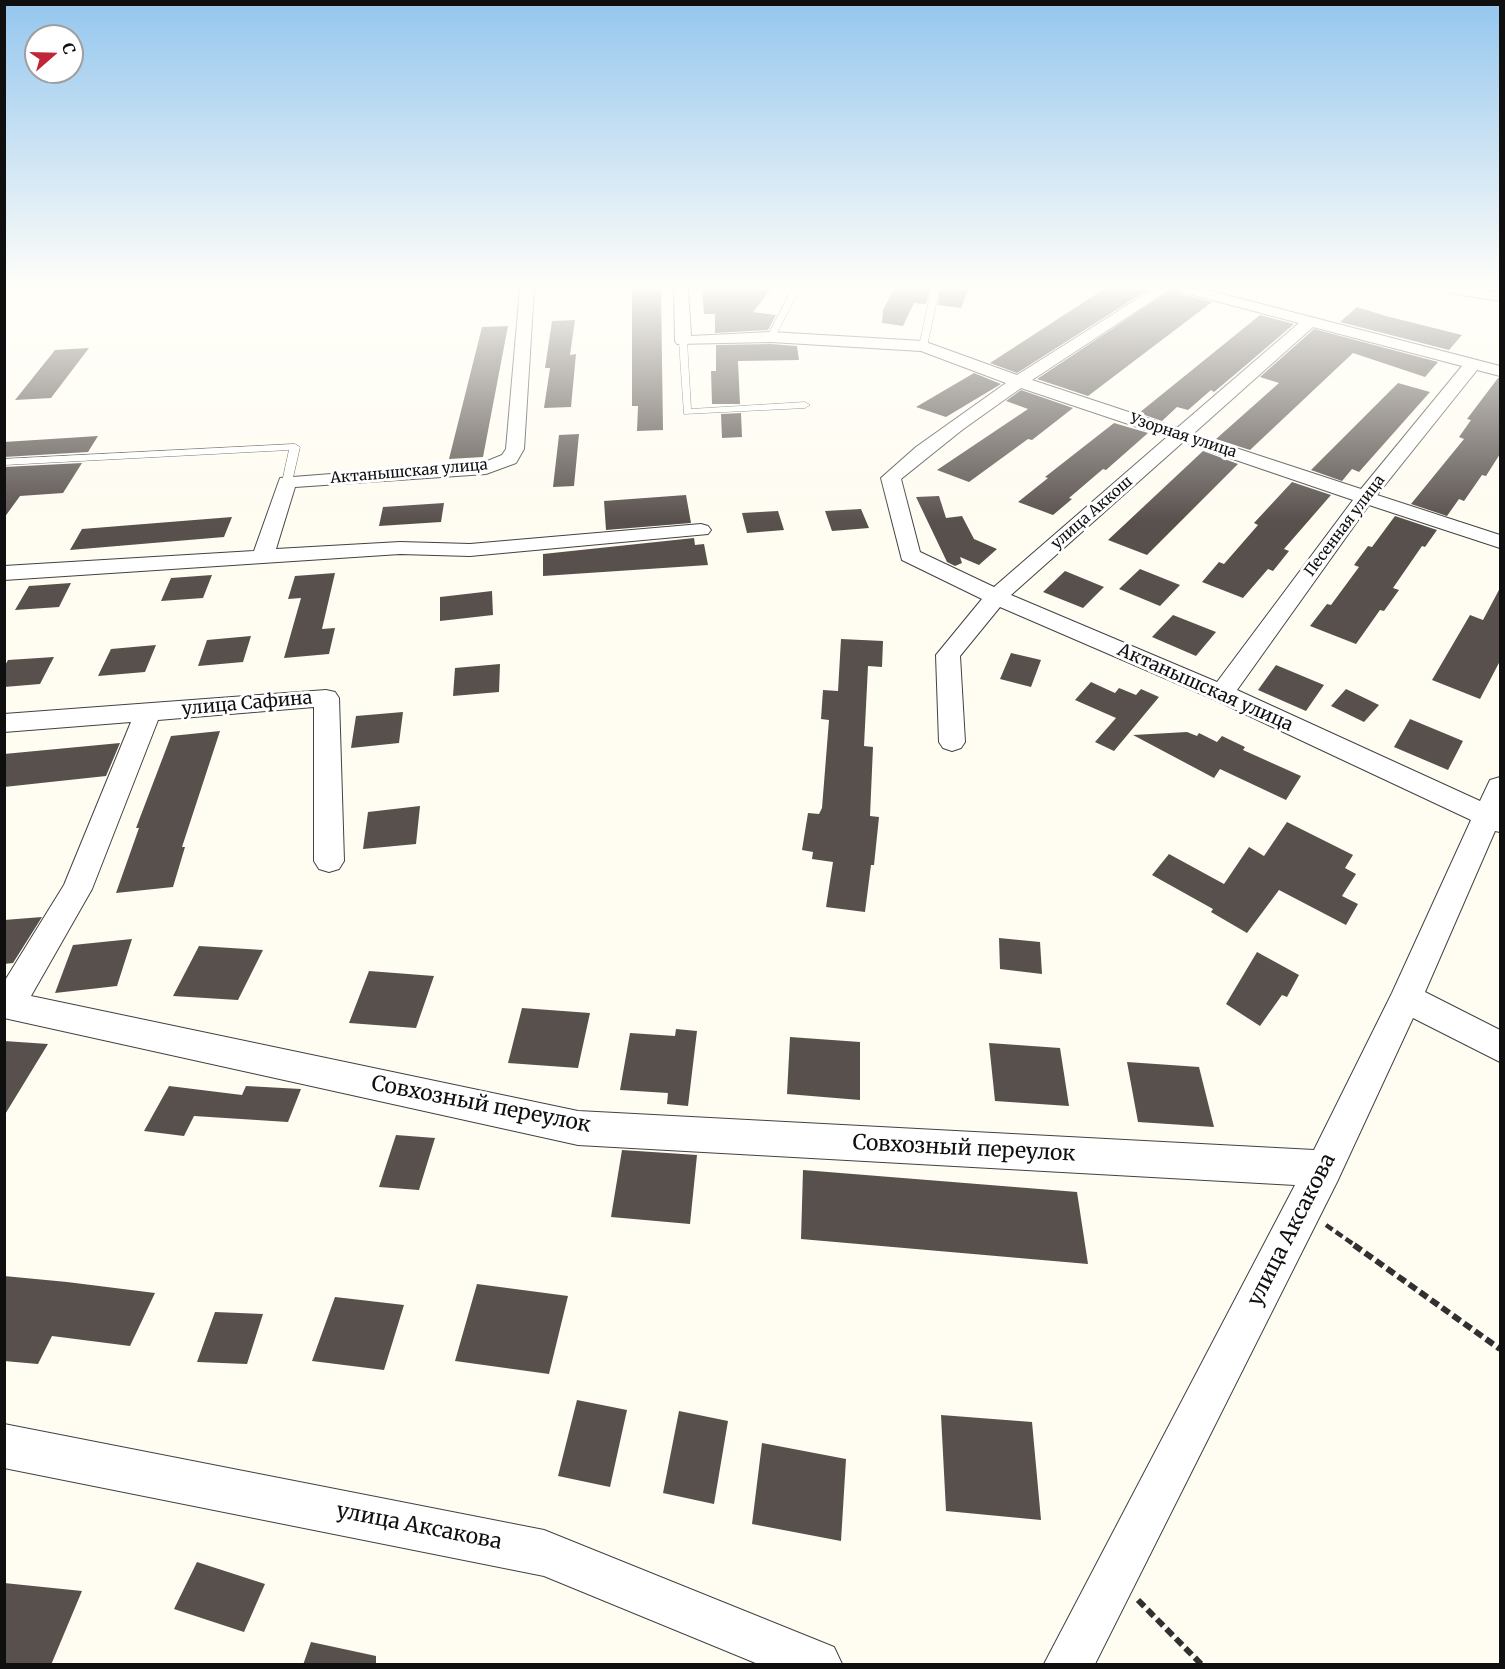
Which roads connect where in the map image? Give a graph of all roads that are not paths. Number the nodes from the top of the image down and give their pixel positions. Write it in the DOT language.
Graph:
graph roads {
  1 [pos="521,367"];
  2 [pos="684,367"];
  3 [pos="979,367"];
  4 [pos="1043,367"];
  5 [pos="1258,367"];
  6 [pos="1471,367"];
  7 [pos="1484,367"];
  8 [pos="1500,371"];
  9 [pos="1020,382"];
  10 [pos="806,405"];
  11 [pos="1180,435"];
  12 [pos="4,462"];
  13 [pos="287,482"];
  14 [pos="1365,497"];
  15 [pos="701,530"];
  16 [pos="1500,542"];
  17 [pos="262,557"];
  18 [pos="4,573"];
  19 [pos="996,597"];
  20 [pos="1222,693"];
  21 [pos="148,712"];
  22 [pos="4,723"];
  23 [pos="952,742"];
  24 [pos="1496,808"];
  25 [pos="329,861"];
  26 [pos="1406,998"];
  27 [pos="6,1005"];
  28 [pos="1500,1047"];
  29 [pos="1324,1169"];
  30 [pos="4,1446"];
  31 [pos="816,1665"];
  32 [pos="1069,1665"];
  1 -- 13 [label="street, Актанышская улица"];
  2 -- 10 [label="lane"];
  3 -- 9 [label="street, Узорная улица"];
  4 -- 9 [label="street"];
  5 -- 11 [label="street, улица Аккош"];
  6 -- 14 [label="street, Песенная улица"];
  7 -- 8 [label="street"];
  9 -- 11 [label="street, Узорная улица"];
  9 -- 19 [label="street, Актанышская улица"];
  11 -- 14 [label="street, Узорная улица"];
  11 -- 19 [label="street, улица Аккош"];
  12 -- 13 [label="lane"];
  13 -- 17 [label="street"];
  14 -- 16 [label="street, Узорная улица"];
  14 -- 20 [label="street, Песенная улица"];
  15 -- 17 [label="street"];
  17 -- 18 [label="street"];
  19 -- 20 [label="street, Актанышская улица"];
  19 -- 23 [label="street, улица Аккош"];
  20 -- 24 [label="street, Актанышская улица"];
  21 -- 22 [label="street, улица Сафина"];
  21 -- 25 [label="street, улица Сафина"];
  21 -- 27 [label="street, Совхозный переулок"];
  24 -- 26 [label="street, улица Аксакова"];
  26 -- 28 [label="street"];
  26 -- 29 [label="street, улица Аксакова"];
  27 -- 29 [label="street, Совхозный переулок"];
  29 -- 32 [label="street, улица Аксакова"];
  30 -- 31 [label="street, улица Аксакова"];
}
